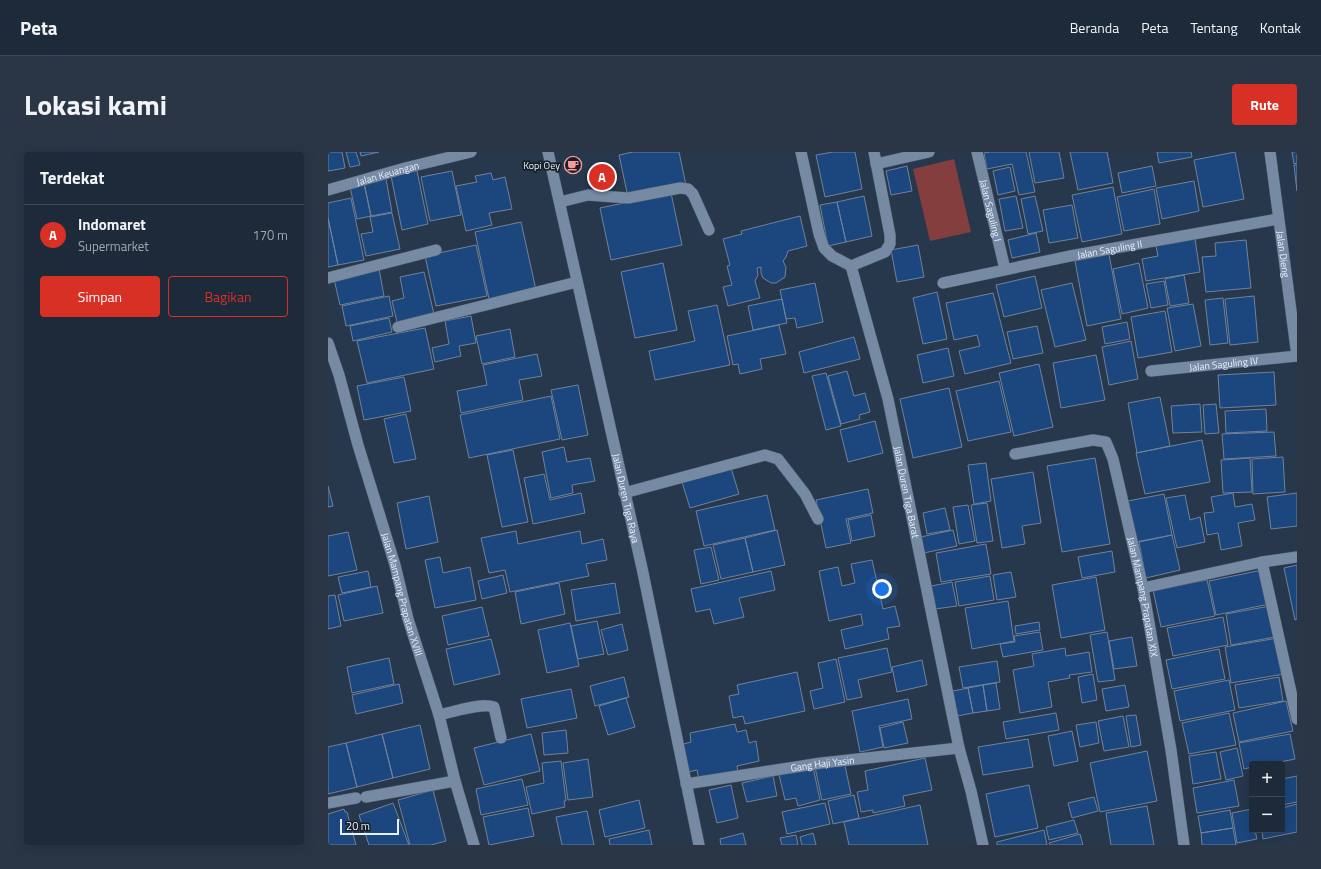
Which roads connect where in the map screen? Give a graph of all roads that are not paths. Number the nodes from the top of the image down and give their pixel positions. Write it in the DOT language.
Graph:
graph roads {
  1 [pos="471,152"];
  2 [pos="548,152"];
  3 [pos="801,152"];
  4 [pos="874,152"];
  5 [pos="929,152"];
  6 [pos="977,152"];
  7 [pos="1270,152"];
  8 [pos="876,164"];
  9 [pos="328,190"];
  10 [pos="560,202"];
  11 [pos="1278,219"];
  12 [pos="709,230"];
  13 [pos="436,250"];
  14 [pos="851,266"];
  15 [pos="1005,269"];
  16 [pos="328,278"];
  17 [pos="577,282"];
  18 [pos="943,283"];
  19 [pos="398,327"];
  20 [pos="328,343"];
  21 [pos="1297,356"];
  22 [pos="1151,371"];
  23 [pos="1015,454"];
  24 [pos="624,493"];
  25 [pos="818,519"];
  26 [pos="1297,557"];
  27 [pos="1262,562"];
  28 [pos="1143,588"];
  29 [pos="439,715"];
  30 [pos="1297,719"];
  31 [pos="502,738"];
  32 [pos="959,748"];
  33 [pos="456,781"];
  34 [pos="686,784"];
  35 [pos="328,803"];
  36 [pos="474,845"];
  37 [pos="699,845"];
  38 [pos="983,845"];
  39 [pos="1184,845"];
  1 -- 9 [label="street, Jalan Keuangan"];
  2 -- 10 [label="street, Jalan Duren Tiga Raya"];
  3 -- 14 [label="street"];
  4 -- 8 [label="street"];
  5 -- 8 [label="street"];
  6 -- 15 [label="street, Jalan Saguling I"];
  7 -- 11 [label="street, Jalan Dieng"];
  8 -- 14 [label="street"];
  10 -- 12 [label="street"];
  10 -- 17 [label="street, Jalan Duren Tiga Raya"];
  11 -- 15 [label="street, Jalan Saguling II"];
  11 -- 21 [label="street, Jalan Dieng"];
  13 -- 16 [label="street"];
  14 -- 32 [label="street, Jalan Duren Tiga Barat"];
  15 -- 18 [label="street, Jalan Saguling II"];
  17 -- 19 [label="street"];
  17 -- 24 [label="street, Jalan Duren Tiga Raya"];
  20 -- 29 [label="street, Jalan Mampang Prapatan XVIII"];
  21 -- 22 [label="street, Jalan Saguling IV"];
  23 -- 28 [label="street, Jalan Mampang Prapatan XIX"];
  24 -- 25 [label="street"];
  24 -- 34 [label="street, Jalan Duren Tiga Raya"];
  26 -- 27 [label="street"];
  27 -- 28 [label="street"];
  27 -- 30 [label="street"];
  28 -- 39 [label="street, Jalan Mampang Prapatan XIX"];
  29 -- 31 [label="street"];
  29 -- 33 [label="street, Jalan Mampang Prapatan XVIII"];
  32 -- 34 [label="street, Gang Haji Yasin"];
  32 -- 38 [label="street, Jalan Duren Tiga Barat"];
  33 -- 35 [label="street"];
  33 -- 36 [label="street, Jalan Mampang Prapatan XVIII"];
  34 -- 37 [label="street, Jalan Duren Tiga Raya"];
}
